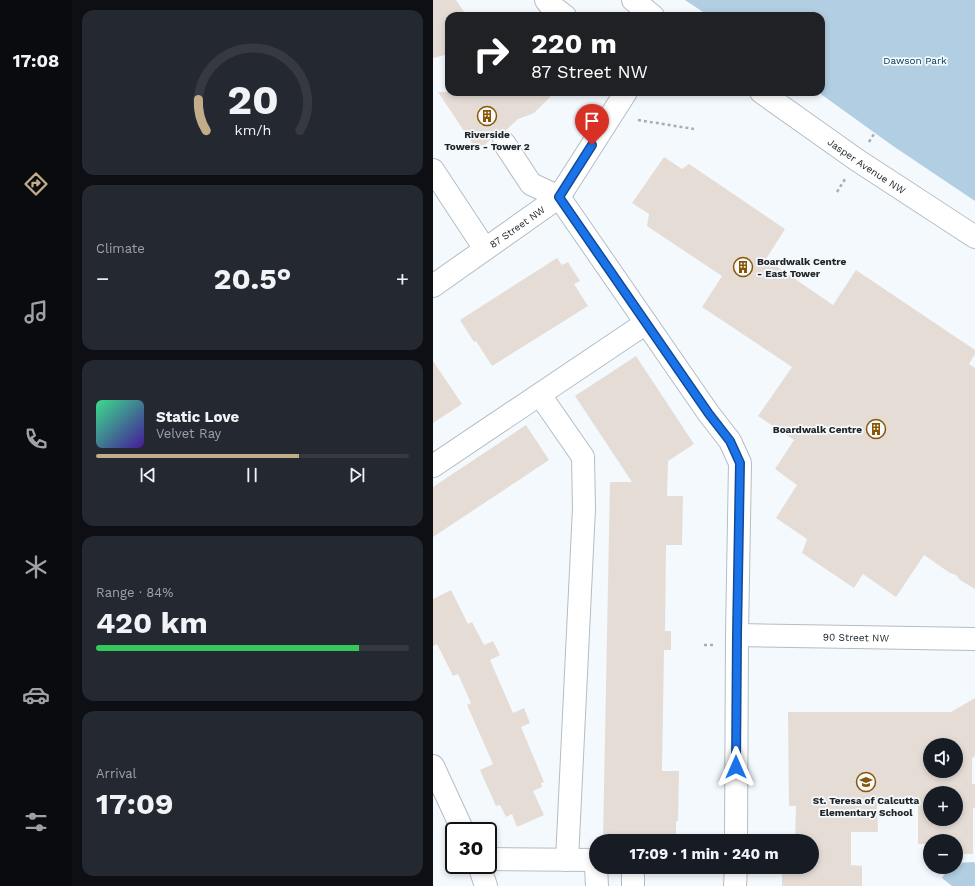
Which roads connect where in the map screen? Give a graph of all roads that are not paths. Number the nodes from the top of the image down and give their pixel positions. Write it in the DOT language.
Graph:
graph roads {
  1 [pos="546,0"];
  2 [pos="633,0"];
  3 [pos="560,12"];
  4 [pos="648,12"];
  5 [pos="623,96"];
  6 [pos="767,96"];
  7 [pos="504,144"];
  8 [pos="433,170"];
  9 [pos="559,197"];
  10 [pos="975,237"];
  11 [pos="485,249"];
  12 [pos="433,286"];
  13 [pos="646,323"];
  14 [pos="540,394"];
  15 [pos="433,466"];
  16 [pos="975,639"];
  17 [pos="728,640"];
  18 [pos="433,766"];
  19 [pos="459,822"];
  20 [pos="736,834"];
  21 [pos="497,859"];
  22 [pos="567,860"];
  23 [pos="589,860"];
  24 [pos="482,874"];
  25 [pos="596,874"];
  26 [pos="633,874"];
  27 [pos="736,874"];
  28 [pos="486,886"];
  29 [pos="597,886"];
  30 [pos="633,886"];
  31 [pos="735,886"];
  1 -- 3 [label="street"];
  2 -- 4 [label="street"];
  5 -- 9 [label="street, 87 Street NW"];
  6 -- 10 [label="street, Jasper Avenue NW"];
  7 -- 9 [label="street"];
  8 -- 11 [label="street"];
  9 -- 11 [label="street, 87 Street NW"];
  9 -- 13 [label="street"];
  11 -- 12 [label="street, 87 Street NW"];
  13 -- 14 [label="street"];
  13 -- 17 [label="street"];
  14 -- 15 [label="street"];
  14 -- 22 [label="street"];
  16 -- 17 [label="street, 90 Street NW"];
  17 -- 20 [label="street"];
  18 -- 19 [label="street"];
  21 -- 22 [label="street"];
  22 -- 23 [label="street"];
  24 -- 28 [label="street"];
  25 -- 29 [label="street"];
  26 -- 30 [label="street"];
  27 -- 31 [label="street"];
}
